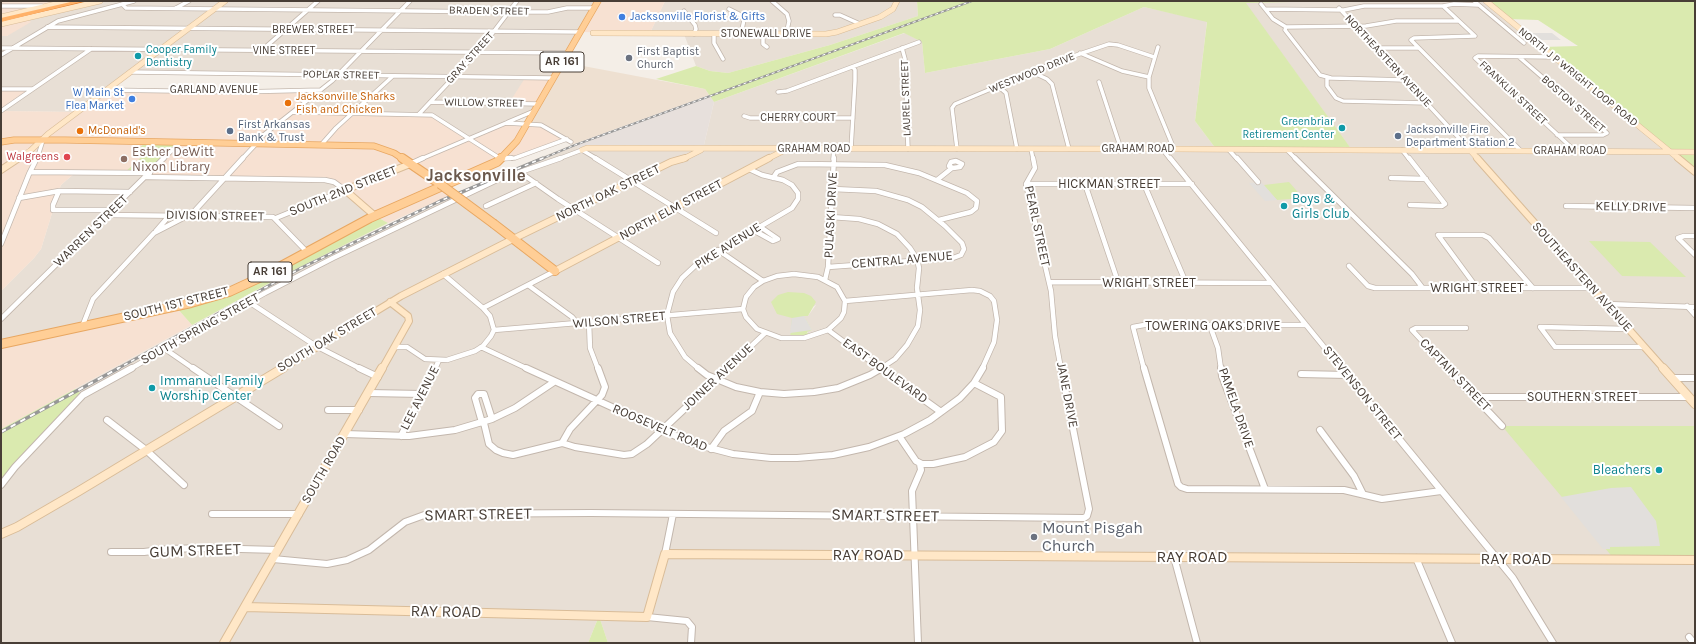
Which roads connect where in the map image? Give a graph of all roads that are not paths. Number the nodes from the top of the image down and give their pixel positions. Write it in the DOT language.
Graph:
graph roads {
  1 [pos="68,1"];
  2 [pos="74,1"];
  3 [pos="82,1"];
  4 [pos="100,1"];
  5 [pos="134,1"];
  6 [pos="189,1"];
  7 [pos="225,1"];
  8 [pos="318,1"];
  9 [pos="410,1"];
  10 [pos="517,1"];
  11 [pos="598,1"];
  12 [pos="772,1"];
  13 [pos="897,1"];
  14 [pos="1474,1"];
  15 [pos="1486,1"];
  16 [pos="122,4"];
  17 [pos="1261,4"];
  18 [pos="1478,5"];
  19 [pos="1,6"];
  20 [pos="47,6"];
  21 [pos="1443,6"];
  22 [pos="176,8"];
  23 [pos="594,8"];
  24 [pos="215,9"];
  25 [pos="729,9"];
  26 [pos="1265,9"];
  27 [pos="1339,9"];
  28 [pos="308,10"];
  29 [pos="401,10"];
  30 [pos="684,11"];
  31 [pos="508,12"];
  32 [pos="835,15"];
  33 [pos="1,19"];
  34 [pos="21,20"];
  35 [pos="1459,22"];
  36 [pos="1,24"];
  37 [pos="860,24"];
  38 [pos="1356,26"];
  39 [pos="47,27"];
  40 [pos="1286,27"];
  41 [pos="189,28"];
  42 [pos="285,29"];
  43 [pos="382,30"];
  44 [pos="494,32"];
  45 [pos="579,32"];
  46 [pos="694,34"];
  47 [pos="714,34"];
  48 [pos="740,34"];
  49 [pos="763,34"];
  50 [pos="786,35"];
  51 [pos="919,42"];
  52 [pos="1524,43"];
  53 [pos="767,47"];
  54 [pos="1158,47"];
  55 [pos="1,48"];
  56 [pos="12,48"];
  57 [pos="902,48"];
  58 [pos="1375,48"];
  59 [pos="1419,48"];
  60 [pos="91,49"];
  61 [pos="160,50"];
  62 [pos="261,51"];
  63 [pos="360,51"];
  64 [pos="476,53"];
  65 [pos="567,53"];
  66 [pos="1080,53"];
  67 [pos="1,55"];
  68 [pos="1154,57"];
  69 [pos="1519,57"];
  70 [pos="1554,57"];
  71 [pos="723,59"];
  72 [pos="853,67"];
  73 [pos="130,72"];
  74 [pos="1032,72"];
  75 [pos="337,75"];
  76 [pos="393,76"];
  77 [pos="454,77"];
  78 [pos="1149,77"];
  79 [pos="1327,77"];
  80 [pos="552,78"];
  81 [pos="1405,80"];
  82 [pos="1099,82"];
  83 [pos="998,86"];
  84 [pos="1,89"];
  85 [pos="32,89"];
  86 [pos="106,90"];
  87 [pos="321,90"];
  88 [pos="778,92"];
  89 [pos="430,102"];
  90 [pos="1426,103"];
  91 [pos="538,104"];
  92 [pos="1,111"];
  93 [pos="534,111"];
  94 [pos="293,112"];
  95 [pos="354,113"];
  96 [pos="420,114"];
  97 [pos="744,116"];
  98 [pos="853,118"];
  99 [pos="526,123"];
  100 [pos="502,124"];
  101 [pos="1558,135"];
  102 [pos="1,138"];
  103 [pos="469,138"];
  104 [pos="14,140"];
  105 [pos="43,140"];
  106 [pos="1,142"];
  107 [pos="180,143"];
  108 [pos="254,144"];
  109 [pos="321,145"];
  110 [pos="684,148"];
  111 [pos="703,148"];
  112 [pos="787,149"];
  113 [pos="834,149"];
  114 [pos="851,149"];
  115 [pos="908,149"];
  116 [pos="957,149"];
  117 [pos="1017,149"];
  118 [pos="1031,149"];
  119 [pos="1069,149"];
  120 [pos="1121,149"];
  121 [pos="1162,149"];
  122 [pos="1174,149"];
  123 [pos="582,150"];
  124 [pos="1229,150"];
  125 [pos="1287,150"];
  126 [pos="1402,150"];
  127 [pos="1470,150"];
  128 [pos="1574,150"];
  129 [pos="1521,151"];
  130 [pos="1671,152"];
  131 [pos="1695,152"];
  132 [pos="501,159"];
  133 [pos="671,162"];
  134 [pos="410,164"];
  135 [pos="834,164"];
  136 [pos="952,168"];
  137 [pos="749,169"];
  138 [pos="1,170"];
  139 [pos="30,172"];
  140 [pos="521,172"];
  141 [pos="1695,172"];
  142 [pos="150,173"];
  143 [pos="146,177"];
  144 [pos="224,178"];
  145 [pos="772,178"];
  146 [pos="1391,178"];
  147 [pos="1426,179"];
  148 [pos="937,180"];
  149 [pos="632,181"];
  150 [pos="1258,182"];
  151 [pos="536,183"];
  152 [pos="1026,184"];
  153 [pos="1085,184"];
  154 [pos="1144,184"];
  155 [pos="1192,184"];
  156 [pos="833,189"];
  157 [pos="344,190"];
  158 [pos="59,191"];
  159 [pos="130,192"];
  160 [pos="19,198"];
  161 [pos="1410,205"];
  162 [pos="486,206"];
  163 [pos="1566,206"];
  164 [pos="676,208"];
  165 [pos="1695,208"];
  166 [pos="112,210"];
  167 [pos="574,210"];
  168 [pos="108,215"];
  169 [pos="169,216"];
  170 [pos="189,216"];
  171 [pos="375,216"];
  172 [pos="832,217"];
  173 [pos="276,218"];
  174 [pos="939,220"];
  175 [pos="759,226"];
  176 [pos="753,230"];
  177 [pos="716,232"];
  178 [pos="154,233"];
  179 [pos="1695,236"];
  180 [pos="618,238"];
  181 [pos="513,239"];
  182 [pos="1,244"];
  183 [pos="718,250"];
  184 [pos="307,252"];
  185 [pos="1695,255"];
  186 [pos="917,260"];
  187 [pos="658,263"];
  188 [pos="828,266"];
  189 [pos="1349,266"];
  190 [pos="555,271"];
  191 [pos="443,274"];
  192 [pos="826,280"];
  193 [pos="763,281"];
  194 [pos="1049,282"];
  195 [pos="1118,282"];
  196 [pos="1186,283"];
  197 [pos="1272,283"];
  198 [pos="528,285"];
  199 [pos="1422,287"];
  200 [pos="1477,288"];
  201 [pos="1533,288"];
  202 [pos="1591,288"];
  203 [pos="918,294"];
  204 [pos="845,301"];
  205 [pos="248,302"];
  206 [pos="390,302"];
  207 [pos="1606,304"];
  208 [pos="1687,306"];
  209 [pos="1695,307"];
  210 [pos="483,308"];
  211 [pos="743,309"];
  212 [pos="1695,315"];
  213 [pos="668,316"];
  214 [pos="1,319"];
  215 [pos="589,322"];
  216 [pos="577,323"];
  217 [pos="1306,325"];
  218 [pos="1210,326"];
  219 [pos="82,327"];
  220 [pos="1466,328"];
  221 [pos="1628,329"];
  222 [pos="494,330"];
  223 [pos="828,330"];
  224 [pos="765,334"];
  225 [pos="1,344"];
  226 [pos="316,346"];
  227 [pos="396,347"];
  228 [pos="481,347"];
  229 [pos="1644,347"];
  230 [pos="165,348"];
  231 [pos="439,360"];
  232 [pos="882,369"];
  233 [pos="1301,374"];
  234 [pos="1347,375"];
  235 [pos="378,377"];
  236 [pos="1672,378"];
  237 [pos="1695,378"];
  238 [pos="716,379"];
  239 [pos="554,382"];
  240 [pos="974,382"];
  241 [pos="760,392"];
  242 [pos="369,393"];
  243 [pos="422,394"];
  244 [pos="236,395"];
  245 [pos="1476,397"];
  246 [pos="1689,397"];
  247 [pos="597,401"];
  248 [pos="1695,404"];
  249 [pos="328,410"];
  250 [pos="359,410"];
  251 [pos="941,412"];
  252 [pos="492,419"];
  253 [pos="107,420"];
  254 [pos="483,422"];
  255 [pos="279,426"];
  256 [pos="1502,426"];
  257 [pos="661,430"];
  258 [pos="1320,430"];
  259 [pos="345,434"];
  260 [pos="401,436"];
  261 [pos="899,436"];
  262 [pos="562,443"];
  263 [pos="711,449"];
  264 [pos="146,450"];
  265 [pos="920,464"];
  266 [pos="1,485"];
  267 [pos="184,485"];
  268 [pos="1265,489"];
  269 [pos="1441,491"];
  270 [pos="1363,494"];
  271 [pos="1089,507"];
  272 [pos="212,514"];
  273 [pos="299,514"];
  274 [pos="673,514"];
  275 [pos="913,516"];
  276 [pos="1,534"];
  277 [pos="278,550"];
  278 [pos="111,552"];
  279 [pos="665,554"];
  280 [pos="914,556"];
  281 [pos="1174,557"];
  282 [pos="1416,558"];
  283 [pos="273,559"];
  284 [pos="1497,559"];
  285 [pos="1695,560"];
  286 [pos="245,607"];
  287 [pos="647,617"];
  288 [pos="1689,637"];
  289 [pos="224,643"];
  290 [pos="691,643"];
  291 [pos="918,643"];
  292 [pos="1197,643"];
  293 [pos="1452,643"];
  294 [pos="1553,643"];
  295 [pos="1694,643"];
  1 -- 20 [label="street"];
  2 -- 33 [label="highway"];
  3 -- 33 [label="highway"];
  4 -- 34 [label="street"];
  5 -- 16 [label="street"];
  6 -- 22 [label="street"];
  7 -- 24 [label="street"];
  8 -- 28 [label="street"];
  9 -- 29 [label="street"];
  10 -- 31 [label="street, GRAY STREET"];
  11 -- 23 [label="main road, AR 161"];
  12 -- 50 [label="street"];
  13 -- 37 [label="street, STONEWALL DRIVE"];
  14 -- 18 [label="street"];
  15 -- 70 [label="street, NORTH J P WRIGHT LOOP ROAD"];
  16 -- 22 [label="street, BRADEN STREET"];
  16 -- 39 [label="street"];
  17 -- 26 [label="street"];
  18 -- 21 [label="street"];
  18 -- 52 [label="street"];
  19 -- 20 [label="street"];
  20 -- 33 [label="street"];
  21 -- 27 [label="street"];
  21 -- 35 [label="street"];
  22 -- 24 [label="street, BRADEN STREET"];
  23 -- 31 [label="street, BRADEN STREET"];
  23 -- 45 [label="main road, AR 161"];
  24 -- 28 [label="street, BRADEN STREET"];
  24 -- 41 [label="street"];
  25 -- 48 [label="street"];
  26 -- 27 [label="street"];
  26 -- 40 [label="street"];
  27 -- 38 [label="street, NORTHEASTERN AVENUE"];
  28 -- 29 [label="street, BRADEN STREET"];
  28 -- 42 [label="street"];
  29 -- 31 [label="street, BRADEN STREET"];
  29 -- 43 [label="street"];
  30 -- 46 [label="street"];
  31 -- 44 [label="street, GRAY STREET"];
  32 -- 37 [label="street"];
  34 -- 36 [label="highway"];
  35 -- 38 [label="street"];
  35 -- 59 [label="street"];
  37 -- 50 [label="street, STONEWALL DRIVE"];
  38 -- 40 [label="street"];
  38 -- 58 [label="street, NORTHEASTERN AVENUE"];
  39 -- 41 [label="street, BREWER STREET"];
  39 -- 56 [label="street"];
  40 -- 79 [label="street"];
  41 -- 42 [label="street, BREWER STREET"];
  41 -- 61 [label="street"];
  42 -- 43 [label="street, BREWER STREET"];
  42 -- 62 [label="street"];
  43 -- 44 [label="street, BREWER STREET"];
  43 -- 63 [label="street"];
  44 -- 45 [label="street, BREWER STREET"];
  44 -- 64 [label="street, GRAY STREET"];
  45 -- 46 [label="street, STONEWALL DRIVE"];
  45 -- 65 [label="main road, AR 161"];
  46 -- 47 [label="street, STONEWALL DRIVE"];
  47 -- 48 [label="street, STONEWALL DRIVE"];
  47 -- 71 [label="street"];
  48 -- 49 [label="street, STONEWALL DRIVE"];
  49 -- 50 [label="street, STONEWALL DRIVE"];
  49 -- 53 [label="street"];
  51 -- 57 [label="street"];
  54 -- 68 [label="street"];
  55 -- 56 [label="street, VINE STREET"];
  56 -- 60 [label="street, VINE STREET"];
  56 -- 67 [label="street"];
  57 -- 72 [label="street"];
  57 -- 115 [label="street, LAUREL STREET"];
  58 -- 59 [label="street"];
  58 -- 81 [label="street, NORTHEASTERN AVENUE"];
  59 -- 129 [label="street"];
  60 -- 61 [label="street, VINE STREET"];
  60 -- 85 [label="street"];
  61 -- 62 [label="street, VINE STREET"];
  61 -- 73 [label="street"];
  62 -- 63 [label="street, VINE STREET"];
  63 -- 64 [label="street, VINE STREET"];
  63 -- 75 [label="street"];
  64 -- 65 [label="street, VINE STREET"];
  64 -- 77 [label="street, GRAY STREET"];
  65 -- 80 [label="main road, AR 161"];
  66 -- 68 [label="street, WESTWOOD DRIVE"];
  66 -- 74 [label="street, WESTWOOD DRIVE"];
  66 -- 78 [label="street"];
  68 -- 78 [label="street"];
  69 -- 70 [label="street, FRANKLIN STREET"];
  69 -- 101 [label="street, FRANKLIN STREET"];
  69 -- 101 [label="street, BOSTON STREET"];
  70 -- 130 [label="street, NORTH J P WRIGHT LOOP ROAD"];
  72 -- 88 [label="street"];
  72 -- 98 [label="street"];
  73 -- 75 [label="street, POPLAR STREET"];
  73 -- 86 [label="street"];
  74 -- 83 [label="street, WESTWOOD DRIVE"];
  74 -- 119 [label="street"];
  75 -- 76 [label="street, POPLAR STREET"];
  75 -- 87 [label="street"];
  76 -- 77 [label="street, POPLAR STREET"];
  76 -- 95 [label="street"];
  77 -- 80 [label="street, POPLAR STREET"];
  77 -- 89 [label="street, GRAY STREET"];
  78 -- 122 [label="street"];
  79 -- 81 [label="street"];
  79 -- 90 [label="street"];
  80 -- 91 [label="main road, AR 161"];
  81 -- 90 [label="street, NORTHEASTERN AVENUE"];
  82 -- 120 [label="street"];
  83 -- 116 [label="street, WESTWOOD DRIVE"];
  83 -- 117 [label="street"];
  84 -- 85 [label="street"];
  85 -- 92 [label="street"];
  86 -- 87 [label="street, GARLAND AVENUE"];
  86 -- 105 [label="street"];
  87 -- 94 [label="street"];
  89 -- 91 [label="street, WILLOW STREET"];
  89 -- 96 [label="street, GRAY STREET"];
  90 -- 127 [label="street, NORTHEASTERN AVENUE"];
  91 -- 93 [label="main road, AR 161"];
  93 -- 99 [label="main road, AR 161"];
  93 -- 100 [label="street"];
  94 -- 95 [label="street"];
  94 -- 108 [label="street"];
  95 -- 96 [label="street"];
  95 -- 109 [label="street"];
  96 -- 103 [label="street"];
  97 -- 98 [label="street, CHERRY COURT"];
  98 -- 114 [label="street"];
  99 -- 100 [label="street"];
  99 -- 132 [label="main road, AR 161"];
  99 -- 132 [label="street"];
  100 -- 103 [label="street"];
  101 -- 128 [label="street, FRANKLIN STREET"];
  102 -- 104 [label="main road"];
  103 -- 132 [label="street"];
  103 -- 134 [label="street"];
  104 -- 105 [label="main road"];
  104 -- 106 [label="main road"];
  105 -- 107 [label="main road"];
  105 -- 138 [label="street"];
  105 -- 139 [label="street"];
  107 -- 108 [label="main road"];
  107 -- 142 [label="street, WARREN STREET"];
  108 -- 109 [label="main road"];
  108 -- 144 [label="street"];
  109 -- 134 [label="main road"];
  110 -- 111 [label="street, GRAHAM ROAD"];
  110 -- 123 [label="street, GRAHAM ROAD"];
  110 -- 133 [label="street"];
  111 -- 112 [label="street, GRAHAM ROAD"];
  111 -- 133 [label="street, NORTH OAK STREET"];
  112 -- 113 [label="street, GRAHAM ROAD"];
  112 -- 137 [label="street, NORTH ELM STREET"];
  113 -- 114 [label="street, GRAHAM ROAD"];
  113 -- 135 [label="street, PULASKI DRIVE"];
  114 -- 115 [label="street, GRAHAM ROAD"];
  115 -- 116 [label="street, GRAHAM ROAD"];
  116 -- 117 [label="street, GRAHAM ROAD"];
  117 -- 118 [label="street, GRAHAM ROAD"];
  118 -- 119 [label="street, GRAHAM ROAD"];
  118 -- 152 [label="street, PEARL STREET"];
  119 -- 120 [label="street, GRAHAM ROAD"];
  120 -- 121 [label="street, GRAHAM ROAD"];
  121 -- 122 [label="street, GRAHAM ROAD"];
  121 -- 155 [label="street, STEVENSON STREET"];
  122 -- 124 [label="street, GRAHAM ROAD"];
  123 -- 140 [label="street, SOUTH SPRING STREET"];
  123 -- 149 [label="street"];
  124 -- 125 [label="street, GRAHAM ROAD"];
  124 -- 150 [label="street"];
  125 -- 126 [label="street, GRAHAM ROAD"];
  125 -- 199 [label="street"];
  126 -- 127 [label="street, GRAHAM ROAD"];
  126 -- 147 [label="street"];
  127 -- 129 [label="street, GRAHAM ROAD"];
  127 -- 202 [label="street, SOUTHEASTERN AVENUE"];
  128 -- 129 [label="street, GRAHAM ROAD"];
  128 -- 130 [label="street, GRAHAM ROAD"];
  130 -- 131 [label="street, GRAHAM ROAD"];
  130 -- 141 [label="street, NORTH J P WRIGHT LOOP ROAD"];
  132 -- 171 [label="main road, SOUTH 1ST STREET / AR 161"];
  133 -- 149 [label="street, NORTH OAK STREET"];
  134 -- 157 [label="street, SOUTH 2ND STREET"];
  134 -- 181 [label="main road, bridge"];
  135 -- 145 [label="street"];
  135 -- 148 [label="street"];
  135 -- 156 [label="street, PULASKI DRIVE"];
  136 -- 148 [label="street"];
  137 -- 145 [label="street, PIKE AVENUE"];
  137 -- 164 [label="street, NORTH ELM STREET"];
  139 -- 142 [label="street"];
  139 -- 160 [label="street"];
  140 -- 151 [label="street"];
  140 -- 205 [label="street, SOUTH SPRING STREET"];
  142 -- 143 [label="street, WARREN STREET"];
  143 -- 144 [label="street"];
  143 -- 159 [label="street, WARREN STREET"];
  144 -- 157 [label="street"];
  144 -- 170 [label="street"];
  145 -- 175 [label="street, PIKE AVENUE"];
  146 -- 147 [label="street"];
  147 -- 161 [label="street"];
  148 -- 174 [label="street"];
  149 -- 164 [label="street"];
  149 -- 167 [label="street, NORTH OAK STREET"];
  151 -- 162 [label="street"];
  151 -- 167 [label="street"];
  152 -- 153 [label="street, HICKMAN STREET"];
  152 -- 194 [label="street, PEARL STREET"];
  153 -- 154 [label="street, HICKMAN STREET"];
  153 -- 195 [label="street"];
  154 -- 155 [label="street, HICKMAN STREET"];
  154 -- 196 [label="street"];
  155 -- 197 [label="street, STEVENSON STREET"];
  156 -- 172 [label="street, PULASKI DRIVE"];
  156 -- 174 [label="street, CENTRAL AVENUE"];
  157 -- 171 [label="street"];
  157 -- 173 [label="street, SOUTH 2ND STREET"];
  158 -- 159 [label="street"];
  158 -- 160 [label="street"];
  158 -- 166 [label="street"];
  159 -- 166 [label="street, WARREN STREET"];
  160 -- 182 [label="street"];
  163 -- 165 [label="street, KELLY DRIVE"];
  164 -- 177 [label="street"];
  164 -- 180 [label="street, NORTH ELM STREET"];
  166 -- 168 [label="street, WARREN STREET"];
  167 -- 180 [label="street"];
  167 -- 181 [label="street, NORTH OAK STREET"];
  168 -- 169 [label="street, DIVISION STREET"];
  168 -- 214 [label="street, WARREN STREET"];
  169 -- 170 [label="street, DIVISION STREET"];
  169 -- 178 [label="street"];
  170 -- 173 [label="street, DIVISION STREET"];
  170 -- 178 [label="street"];
  171 -- 184 [label="main road, SOUTH 1ST STREET / AR 161"];
  172 -- 186 [label="street, PIKE AVENUE"];
  172 -- 188 [label="street, PULASKI DRIVE"];
  173 -- 184 [label="street, DIVISION STREET"];
  174 -- 186 [label="street, CENTRAL AVENUE"];
  175 -- 176 [label="street, PIKE AVENUE"];
  175 -- 176 [label="street"];
  176 -- 183 [label="street, PIKE AVENUE"];
  178 -- 219 [label="street"];
  179 -- 185 [label="street"];
  180 -- 187 [label="street"];
  180 -- 190 [label="street, NORTH ELM STREET"];
  181 -- 190 [label="main road"];
  181 -- 191 [label="street, SOUTH OAK STREET"];
  183 -- 193 [label="street"];
  183 -- 213 [label="street, PIKE AVENUE"];
  184 -- 219 [label="main road, SOUTH 1ST STREET / AR 161"];
  186 -- 188 [label="street, CENTRAL AVENUE"];
  186 -- 203 [label="street, PIKE AVENUE"];
  188 -- 192 [label="street, PULASKI DRIVE"];
  189 -- 199 [label="street, WRIGHT STREET"];
  190 -- 198 [label="street"];
  191 -- 206 [label="street, SOUTH OAK STREET"];
  191 -- 210 [label="street"];
  192 -- 193 [label="street"];
  192 -- 204 [label="street"];
  193 -- 211 [label="street"];
  194 -- 195 [label="street, WRIGHT STREET"];
  194 -- 271 [label="street, JANE DRIVE"];
  195 -- 196 [label="street, WRIGHT STREET"];
  196 -- 197 [label="street, WRIGHT STREET"];
  197 -- 217 [label="street, STEVENSON STREET"];
  198 -- 210 [label="street"];
  198 -- 216 [label="street"];
  199 -- 200 [label="street, WRIGHT STREET"];
  200 -- 201 [label="street, WRIGHT STREET"];
  200 -- 201 [label="street"];
  201 -- 202 [label="street, WRIGHT STREET"];
  202 -- 207 [label="street, SOUTHEASTERN AVENUE"];
  203 -- 204 [label="street, ROOSEVELT ROAD"];
  203 -- 232 [label="street, PIKE AVENUE"];
  203 -- 240 [label="street, ROOSEVELT ROAD"];
  204 -- 223 [label="street"];
  205 -- 226 [label="street"];
  205 -- 230 [label="street, SOUTH SPRING STREET"];
  206 -- 226 [label="street, SOUTH OAK STREET"];
  206 -- 227 [label="street, SOUTH ROAD"];
  207 -- 208 [label="street"];
  207 -- 221 [label="street, SOUTHEASTERN AVENUE"];
  208 -- 209 [label="street"];
  208 -- 212 [label="street"];
  210 -- 222 [label="street"];
  211 -- 213 [label="street, WILSON STREET"];
  211 -- 224 [label="street"];
  213 -- 215 [label="street, WILSON STREET"];
  213 -- 238 [label="street, PIKE AVENUE"];
  215 -- 216 [label="street, WILSON STREET"];
  215 -- 247 [label="street"];
  216 -- 222 [label="street, WILSON STREET"];
  217 -- 218 [label="street, TOWERING OAKS DRIVE"];
  217 -- 234 [label="street, STEVENSON STREET"];
  218 -- 268 [label="street, PAMELA DRIVE"];
  218 -- 268 [label="street, TOWERING OAKS DRIVE"];
  219 -- 225 [label="main road, SOUTH 1ST STREET / AR 161"];
  220 -- 245 [label="street, CAPTAIN STREET"];
  221 -- 229 [label="street, SOUTHEASTERN AVENUE"];
  221 -- 229 [label="street"];
  222 -- 228 [label="street"];
  223 -- 224 [label="street"];
  223 -- 232 [label="street, EAST BOULEVARD"];
  224 -- 238 [label="street, JOINER AVENUE"];
  226 -- 235 [label="street"];
  226 -- 244 [label="street, SOUTH OAK STREET"];
  227 -- 231 [label="street"];
  227 -- 235 [label="street, SOUTH ROAD"];
  228 -- 231 [label="street"];
  228 -- 239 [label="street, ROOSEVELT ROAD"];
  229 -- 236 [label="street, SOUTHEASTERN AVENUE"];
  230 -- 244 [label="street"];
  230 -- 266 [label="street, SOUTH SPRING STREET"];
  231 -- 243 [label="street, LEE AVENUE"];
  232 -- 241 [label="street, PIKE AVENUE"];
  232 -- 251 [label="street, EAST BOULEVARD"];
  233 -- 234 [label="street"];
  234 -- 269 [label="street, STEVENSON STREET"];
  235 -- 242 [label="street, SOUTH ROAD"];
  236 -- 237 [label="street"];
  236 -- 246 [label="street, SOUTHEASTERN AVENUE"];
  238 -- 241 [label="street, PIKE AVENUE"];
  238 -- 257 [label="street, JOINER AVENUE"];
  239 -- 247 [label="street, ROOSEVELT ROAD"];
  239 -- 252 [label="street"];
  240 -- 251 [label="street, ROOSEVELT ROAD"];
  240 -- 265 [label="street"];
  241 -- 263 [label="street"];
  242 -- 243 [label="street"];
  242 -- 250 [label="street, SOUTH ROAD"];
  243 -- 260 [label="street, LEE AVENUE"];
  244 -- 255 [label="street"];
  244 -- 264 [label="street, SOUTH OAK STREET"];
  245 -- 246 [label="street, SOUTHERN STREET"];
  245 -- 256 [label="street, CAPTAIN STREET"];
  246 -- 248 [label="street, SOUTHEASTERN AVENUE"];
  247 -- 257 [label="street, ROOSEVELT ROAD"];
  247 -- 262 [label="street"];
  249 -- 250 [label="street"];
  250 -- 259 [label="street, SOUTH ROAD"];
  251 -- 261 [label="street, ROOSEVELT ROAD"];
  252 -- 254 [label="street"];
  252 -- 254 [label="street"];
  253 -- 264 [label="street"];
  254 -- 260 [label="street"];
  254 -- 262 [label="street, JOINER AVENUE"];
  257 -- 262 [label="street, JOINER AVENUE"];
  257 -- 263 [label="street, ROOSEVELT ROAD"];
  258 -- 270 [label="street"];
  259 -- 260 [label="street"];
  259 -- 273 [label="street, SOUTH ROAD"];
  261 -- 263 [label="street, ROOSEVELT ROAD"];
  261 -- 265 [label="street"];
  264 -- 267 [label="street"];
  264 -- 276 [label="street, SOUTH OAK STREET"];
  265 -- 275 [label="street"];
  268 -- 270 [label="street"];
  269 -- 270 [label="street"];
  269 -- 284 [label="street, STEVENSON STREET"];
  271 -- 275 [label="street, SMART STREET"];
  272 -- 273 [label="street"];
  273 -- 277 [label="street, SOUTH ROAD"];
  274 -- 275 [label="street, SMART STREET"];
  274 -- 279 [label="street"];
  274 -- 283 [label="street, SMART STREET"];
  275 -- 280 [label="street"];
  277 -- 278 [label="street, GUM STREET"];
  277 -- 283 [label="street, SOUTH ROAD"];
  279 -- 280 [label="street, RAY ROAD"];
  279 -- 287 [label="street"];
  280 -- 281 [label="street, RAY ROAD"];
  280 -- 291 [label="street"];
  281 -- 282 [label="street, RAY ROAD"];
  281 -- 292 [label="street"];
  282 -- 284 [label="street, RAY ROAD"];
  282 -- 293 [label="street"];
  283 -- 286 [label="street, SOUTH ROAD"];
  284 -- 285 [label="street, RAY ROAD"];
  284 -- 294 [label="street, STEVENSON STREET"];
  286 -- 287 [label="street, RAY ROAD"];
  286 -- 289 [label="street, SOUTH ROAD"];
  287 -- 290 [label="street"];
  288 -- 295 [label="street"];
}
